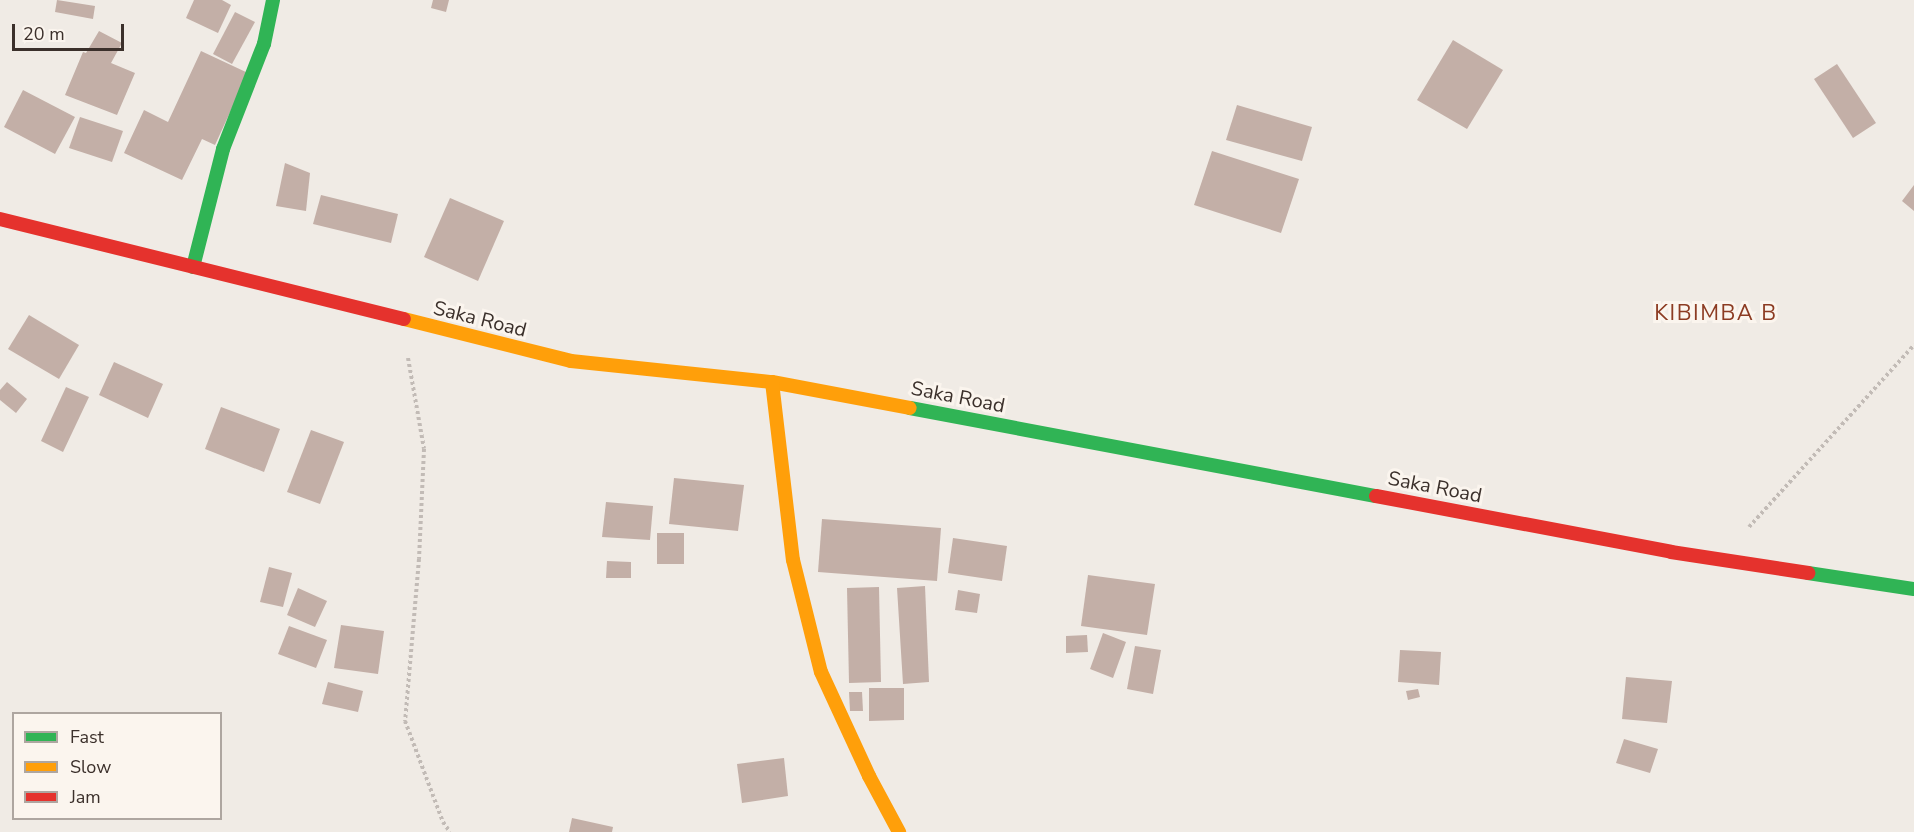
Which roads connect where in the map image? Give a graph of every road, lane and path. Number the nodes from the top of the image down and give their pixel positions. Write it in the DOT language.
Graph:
graph roads {
  1 [pos="273,0"];
  2 [pos="0,219"];
  3 [pos="194,267"];
  4 [pos="402,319"];
  5 [pos="1914,345"];
  6 [pos="772,382"];
  7 [pos="1720,559"];
  8 [pos="1914,589"];
  9 [pos="450,832"];
  10 [pos="899,832"];
  1 -- 3 [label="main road"];
  2 -- 3 [label="main road, Saka Road"];
  3 -- 4 [label="main road, Saka Road"];
  4 -- 6 [label="main road, Saka Road"];
  4 -- 9 [label="path"];
  5 -- 7 [label="path"];
  6 -- 7 [label="main road, Saka Road"];
  6 -- 10 [label="main road"];
  7 -- 8 [label="main road, Saka Road"];
}
